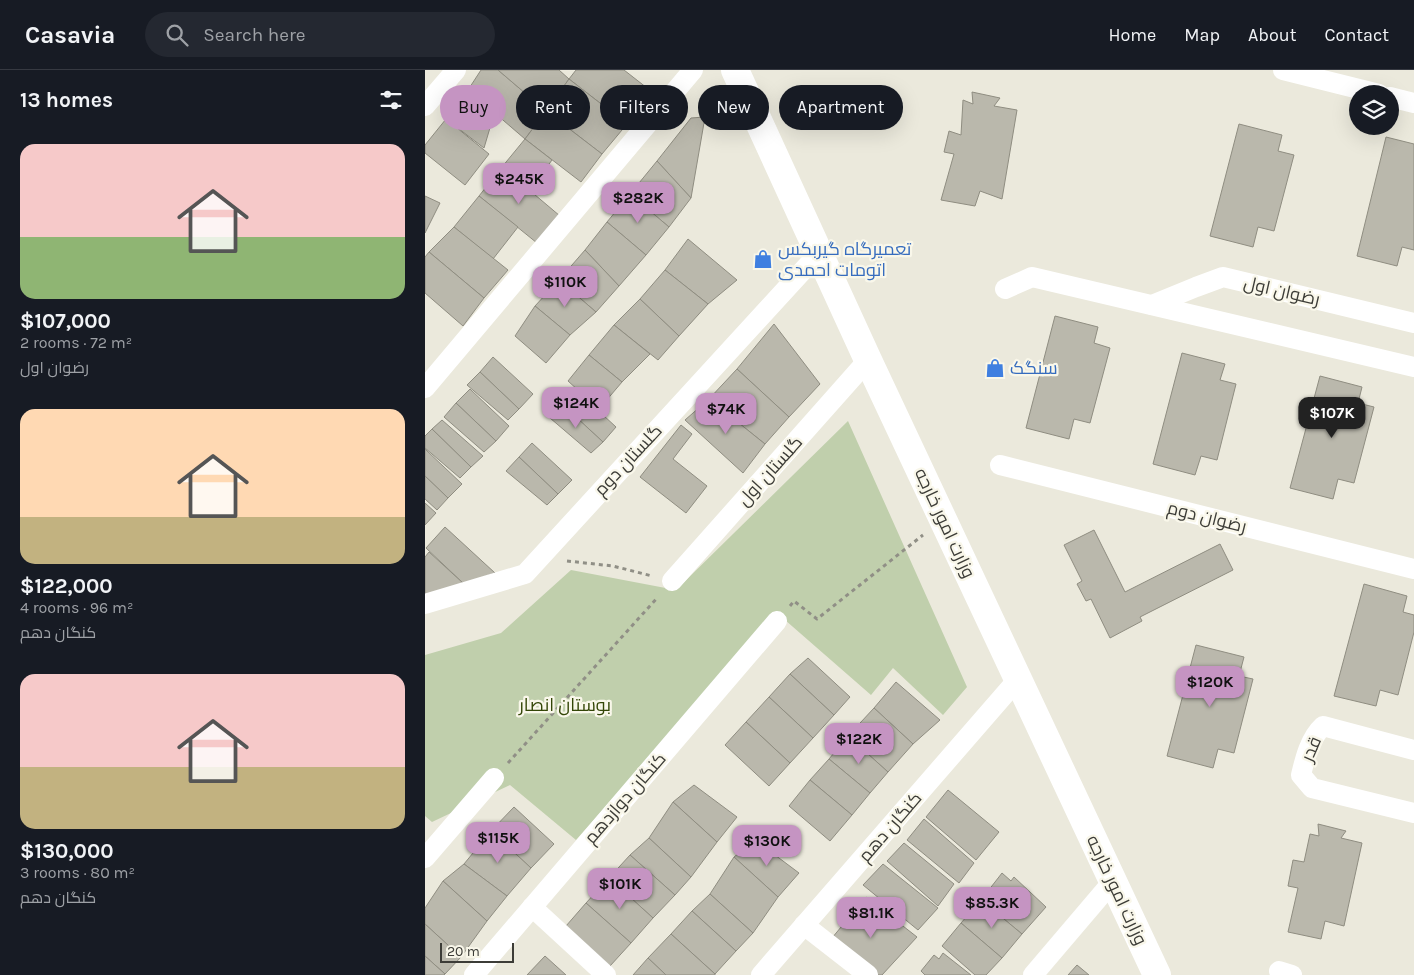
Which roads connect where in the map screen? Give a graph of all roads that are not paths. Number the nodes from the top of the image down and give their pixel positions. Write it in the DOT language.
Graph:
graph roads {
  1 [pos="456,70"];
  2 [pos="693,70"];
  3 [pos="735,70"];
  4 [pos="1283,70"];
  5 [pos="1305,73"];
  6 [pos="1349,85"];
  7 [pos="1399,98"];
  8 [pos="1414,102"];
  9 [pos="425,106"];
  10 [pos="819,253"];
  11 [pos="1005,289"];
  12 [pos="1153,305"];
  13 [pos="1414,323"];
  14 [pos="869,360"];
  15 [pos="1414,367"];
  16 [pos="425,388"];
  17 [pos="1000,465"];
  18 [pos="1414,569"];
  19 [pos="672,581"];
  20 [pos="425,604"];
  21 [pos="777,622"];
  22 [pos="1018,679"];
  23 [pos="1414,750"];
  24 [pos="494,778"];
  25 [pos="1414,813"];
  26 [pos="425,858"];
  27 [pos="1113,881"];
  28 [pos="532,907"];
  29 [pos="804,925"];
  30 [pos="474,975"];
  31 [pos="606,975"];
  32 [pos="761,975"];
  33 [pos="868,975"];
  34 [pos="1033,975"];
  35 [pos="1157,975"];
  1 -- 9 [label="street"];
  2 -- 16 [label="street"];
  3 -- 10 [label="main road, وزارت امور خارجه"];
  4 -- 5 [label="street"];
  5 -- 6 [label="street"];
  7 -- 8 [label="street"];
  10 -- 14 [label="main road, وزارت امور خارجه"];
  10 -- 20 [label="street, گلستان دوم"];
  11 -- 12 [label="street"];
  12 -- 13 [label="street, رضوان اول"];
  12 -- 15 [label="street"];
  14 -- 19 [label="street, گلستان اول"];
  14 -- 22 [label="main road, وزارت امور خارجه"];
  17 -- 18 [label="street, رضوان دوم"];
  21 -- 28 [label="street, کنگان دوازدهم"];
  22 -- 27 [label="main road, وزارت امور خارجه"];
  22 -- 29 [label="street, کنگان دهم"];
  23 -- 25 [label="street, قدر"];
  24 -- 26 [label="street"];
  27 -- 34 [label="street"];
  27 -- 35 [label="main road, وزارت امور خارجه"];
  28 -- 30 [label="street, کنگان دوازدهم"];
  28 -- 31 [label="street"];
  29 -- 32 [label="street, کنگان دهم"];
  29 -- 33 [label="street"];
}
